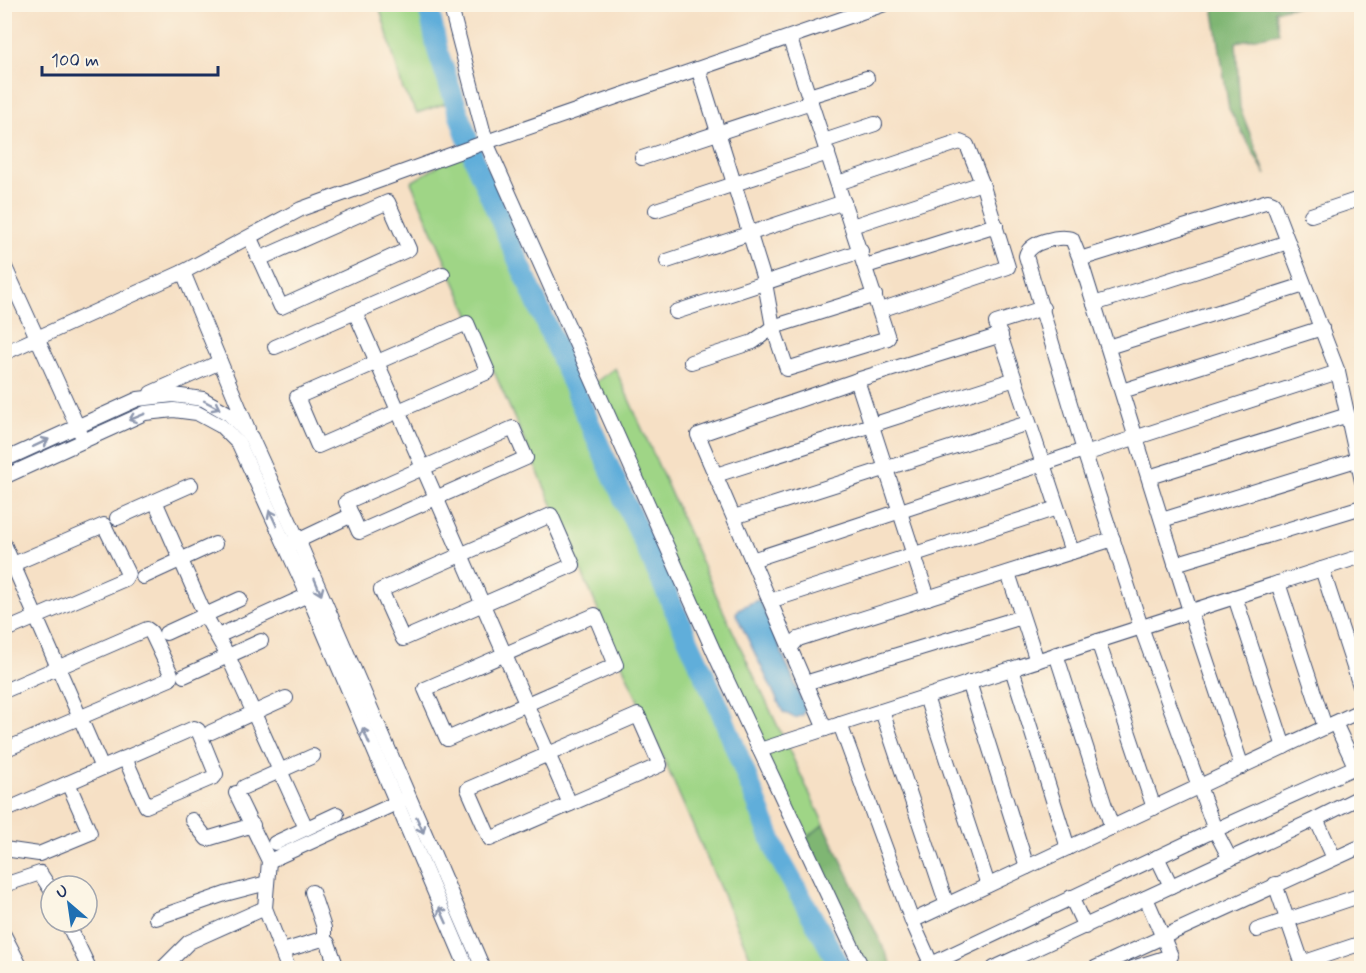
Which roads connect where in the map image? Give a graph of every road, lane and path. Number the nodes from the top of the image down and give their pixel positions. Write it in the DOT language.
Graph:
graph roads {
  1 [pos="450,4"];
  2 [pos="877,6"];
  3 [pos="790,39"];
  4 [pos="699,70"];
  5 [pos="867,78"];
  6 [pos="810,99"];
  7 [pos="875,124"];
  8 [pos="718,134"];
  9 [pos="483,143"];
  10 [pos="826,147"];
  11 [pos="642,159"];
  12 [pos="735,183"];
  13 [pos="838,183"];
  14 [pos="982,183"];
  15 [pos="1362,198"];
  16 [pos="844,202"];
  17 [pos="656,210"];
  18 [pos="1311,215"];
  19 [pos="996,225"];
  20 [pos="852,226"];
  21 [pos="750,232"];
  22 [pos="250,237"];
  23 [pos="1288,242"];
  24 [pos="861,251"];
  25 [pos="259,258"];
  26 [pos="1080,259"];
  27 [pos="667,261"];
  28 [pos="4,265"];
  29 [pos="866,266"];
  30 [pos="183,272"];
  31 [pos="443,273"];
  32 [pos="765,283"];
  33 [pos="1304,285"];
  34 [pos="875,295"];
  35 [pos="1094,304"];
  36 [pos="1043,308"];
  37 [pos="880,310"];
  38 [pos="355,312"];
  39 [pos="676,312"];
  40 [pos="773,327"];
  41 [pos="1322,328"];
  42 [pos="1001,335"];
  43 [pos="39,338"];
  44 [pos="275,347"];
  45 [pos="1108,347"];
  46 [pos="4,353"];
  47 [pos="220,362"];
  48 [pos="377,362"];
  49 [pos="690,362"];
  50 [pos="1338,372"];
  51 [pos="1015,379"];
  52 [pos="857,380"];
  53 [pos="1122,391"];
  54 [pos="138,399"];
  55 [pos="398,411"];
  56 [pos="1348,415"];
  57 [pos="1028,423"];
  58 [pos="871,424"];
  59 [pos="77,426"];
  60 [pos="251,436"];
  61 [pos="1137,436"];
  62 [pos="84,440"];
  63 [pos="1085,452"];
  64 [pos="4,460"];
  65 [pos="1356,460"];
  66 [pos="1042,464"];
  67 [pos="423,468"];
  68 [pos="886,470"];
  69 [pos="716,476"];
  70 [pos="4,477"];
  71 [pos="1149,477"];
  72 [pos="1362,481"];
  73 [pos="190,485"];
  74 [pos="436,498"];
  75 [pos="155,501"];
  76 [pos="1362,507"];
  77 [pos="1057,508"];
  78 [pos="900,511"];
  79 [pos="352,515"];
  80 [pos="734,517"];
  81 [pos="117,518"];
  82 [pos="1162,520"];
  83 [pos="1113,539"];
  84 [pos="292,543"];
  85 [pos="4,544"];
  86 [pos="215,544"];
  87 [pos="1072,552"];
  88 [pos="914,554"];
  89 [pos="461,555"];
  90 [pos="1362,556"];
  91 [pos="180,560"];
  92 [pos="752,560"];
  93 [pos="1175,564"];
  94 [pos="9,566"];
  95 [pos="1322,569"];
  96 [pos="1008,573"];
  97 [pos="143,577"];
  98 [pos="1278,583"];
  99 [pos="308,595"];
  100 [pos="1235,597"];
  101 [pos="928,598"];
  102 [pos="240,599"];
  103 [pos="770,601"];
  104 [pos="483,604"];
  105 [pos="1190,611"];
  106 [pos="205,615"];
  107 [pos="1022,617"];
  108 [pos="36,618"];
  109 [pos="1141,627"];
  110 [pos="4,631"];
  111 [pos="166,633"];
  112 [pos="218,636"];
  113 [pos="261,641"];
  114 [pos="1098,641"];
  115 [pos="790,648"];
  116 [pos="1056,654"];
  117 [pos="505,655"];
  118 [pos="228,656"];
  119 [pos="1037,661"];
  120 [pos="57,668"];
  121 [pos="1012,669"];
  122 [pos="184,676"];
  123 [pos="969,682"];
  124 [pos="805,683"];
  125 [pos="4,691"];
  126 [pos="1362,692"];
  127 [pos="926,697"];
  128 [pos="286,698"];
  129 [pos="526,704"];
  130 [pos="1362,710"];
  131 [pos="882,711"];
  132 [pos="254,712"];
  133 [pos="79,717"];
  134 [pos="840,724"];
  135 [pos="1330,725"];
  136 [pos="825,729"];
  137 [pos="211,732"];
  138 [pos="1284,747"];
  139 [pos="4,750"];
  140 [pos="760,750"];
  141 [pos="548,754"];
  142 [pos="313,756"];
  143 [pos="125,758"];
  144 [pos="1358,765"];
  145 [pos="1242,767"];
  146 [pos="102,768"];
  147 [pos="280,771"];
  148 [pos="1362,781"];
  149 [pos="68,783"];
  150 [pos="1199,787"];
  151 [pos="1362,796"];
  152 [pos="408,798"];
  153 [pos="395,804"];
  154 [pos="570,804"];
  155 [pos="1154,808"];
  156 [pos="4,811"];
  157 [pos="337,814"];
  158 [pos="1316,819"];
  159 [pos="192,820"];
  160 [pos="253,825"];
  161 [pos="306,828"];
  162 [pos="1112,828"];
  163 [pos="1215,830"];
  164 [pos="275,843"];
  165 [pos="1362,846"];
  166 [pos="1068,848"];
  167 [pos="4,849"];
  168 [pos="1157,857"];
  169 [pos="1334,858"];
  170 [pos="1230,859"];
  171 [pos="269,861"];
  172 [pos="1027,867"];
  173 [pos="43,874"];
  174 [pos="267,883"];
  175 [pos="1275,884"];
  176 [pos="4,885"];
  177 [pos="988,885"];
  178 [pos="1171,886"];
  179 [pos="312,892"];
  180 [pos="1362,895"];
  181 [pos="1071,897"];
  182 [pos="1146,898"];
  183 [pos="947,904"];
  184 [pos="265,908"];
  185 [pos="156,918"];
  186 [pos="1289,919"];
  187 [pos="912,921"];
  188 [pos="1085,927"];
  189 [pos="1257,930"];
  190 [pos="73,934"];
  191 [pos="4,935"];
  192 [pos="1163,937"];
  193 [pos="324,940"];
  194 [pos="1362,944"];
  195 [pos="283,951"];
  196 [pos="1303,966"];
  197 [pos="929,967"];
  198 [pos="21,969"];
  199 [pos="89,969"];
  200 [pos="163,969"];
  201 [pos="288,969"];
  202 [pos="337,969"];
  203 [pos="467,969"];
  204 [pos="483,969"];
  205 [pos="862,969"];
  206 [pos="994,969"];
  207 [pos="1095,969"];
  208 [pos="1133,969"];
  1 -- 9 [label="street"];
  2 -- 3 [label="street"];
  3 -- 4 [label="street"];
  3 -- 6 [label="street"];
  4 -- 8 [label="street"];
  4 -- 9 [label="street"];
  5 -- 6 [label="street"];
  6 -- 8 [label="street"];
  6 -- 10 [label="street"];
  7 -- 10 [label="street"];
  8 -- 11 [label="street"];
  8 -- 12 [label="street"];
  9 -- 22 [label="street"];
  9 -- 140 [label="street"];
  10 -- 12 [label="street"];
  10 -- 13 [label="street"];
  12 -- 17 [label="street"];
  12 -- 21 [label="street"];
  13 -- 14 [label="street"];
  13 -- 16 [label="street"];
  14 -- 19 [label="street"];
  14 -- 20 [label="street"];
  15 -- 18 [label="street"];
  16 -- 20 [label="street"];
  16 -- 21 [label="street"];
  19 -- 29 [label="street"];
  19 -- 37 [label="street"];
  20 -- 24 [label="street"];
  21 -- 27 [label="street"];
  21 -- 32 [label="street"];
  22 -- 25 [label="street"];
  22 -- 30 [label="street"];
  23 -- 26 [label="street"];
  23 -- 33 [label="street"];
  23 -- 35 [label="street"];
  24 -- 29 [label="street"];
  24 -- 32 [label="street"];
  25 -- 25 [label="street"];
  26 -- 35 [label="street"];
  26 -- 36 [label="street"];
  28 -- 43 [label="street"];
  29 -- 34 [label="street"];
  30 -- 43 [label="street"];
  30 -- 47 [label="street"];
  31 -- 38 [label="street"];
  32 -- 39 [label="street"];
  32 -- 40 [label="street"];
  33 -- 41 [label="street"];
  33 -- 45 [label="street"];
  34 -- 37 [label="street"];
  34 -- 40 [label="street"];
  35 -- 45 [label="street"];
  36 -- 42 [label="street"];
  36 -- 63 [label="street"];
  37 -- 40 [label="street"];
  38 -- 44 [label="street"];
  38 -- 48 [label="street"];
  40 -- 49 [label="street"];
  41 -- 50 [label="street"];
  41 -- 53 [label="street"];
  42 -- 51 [label="street"];
  42 -- 52 [label="street"];
  43 -- 46 [label="street"];
  43 -- 59 [label="street"];
  45 -- 53 [label="street"];
  47 -- 54 [label="street"];
  47 -- 60 [label="street"];
  48 -- 55 [label="street"];
  48 -- 55 [label="street"];
  48 -- 55 [label="street"];
  50 -- 56 [label="street"];
  50 -- 61 [label="street"];
  51 -- 57 [label="street"];
  51 -- 58 [label="street"];
  52 -- 58 [label="street"];
  52 -- 69 [label="street"];
  53 -- 61 [label="street"];
  54 -- 59 [label="street"];
  54 -- 60 [label="street, one-way"];
  55 -- 67 [label="street"];
  56 -- 65 [label="street"];
  56 -- 71 [label="street"];
  57 -- 66 [label="street"];
  57 -- 68 [label="street"];
  58 -- 68 [label="street"];
  58 -- 69 [label="street"];
  59 -- 62 [label="street"];
  64 -- 59 [label="street, one-way"];
  60 -- 84 [label="street"];
  61 -- 63 [label="street"];
  61 -- 71 [label="street"];
  62 -- 70 [label="street"];
  84 -- 62 [label="street, one-way"];
  63 -- 66 [label="street"];
  63 -- 83 [label="street"];
  65 -- 72 [label="street"];
  65 -- 82 [label="street"];
  66 -- 77 [label="street"];
  66 -- 78 [label="street"];
  67 -- 74 [label="street"];
  67 -- 74 [label="street"];
  67 -- 79 [label="street"];
  68 -- 78 [label="street"];
  68 -- 80 [label="street"];
  69 -- 80 [label="street"];
  71 -- 82 [label="street"];
  73 -- 75 [label="street"];
  74 -- 79 [label="street"];
  74 -- 89 [label="street"];
  75 -- 81 [label="street"];
  75 -- 91 [label="street"];
  76 -- 93 [label="street"];
  77 -- 87 [label="street"];
  77 -- 88 [label="street"];
  78 -- 88 [label="street"];
  78 -- 92 [label="street"];
  79 -- 84 [label="street"];
  80 -- 92 [label="street"];
  82 -- 93 [label="street"];
  83 -- 87 [label="street"];
  83 -- 109 [label="street"];
  84 -- 99 [label="street"];
  84 -- 152 [label="street, one-way"];
  85 -- 94 [label="street"];
  86 -- 91 [label="street"];
  87 -- 96 [label="street"];
  88 -- 101 [label="street"];
  88 -- 103 [label="street"];
  89 -- 104 [label="street"];
  89 -- 104 [label="street"];
  89 -- 104 [label="street"];
  90 -- 95 [label="street"];
  91 -- 97 [label="street"];
  91 -- 106 [label="street"];
  92 -- 103 [label="street"];
  93 -- 105 [label="street"];
  94 -- 108 [label="street"];
  94 -- 108 [label="street"];
  95 -- 98 [label="street"];
  95 -- 126 [label="street"];
  96 -- 101 [label="street"];
  96 -- 107 [label="street"];
  98 -- 100 [label="street"];
  98 -- 135 [label="street"];
  99 -- 112 [label="street"];
  153 -- 99 [label="street, one-way"];
  100 -- 105 [label="street"];
  100 -- 138 [label="street"];
  101 -- 115 [label="street"];
  102 -- 106 [label="street"];
  103 -- 115 [label="street"];
  104 -- 117 [label="street"];
  105 -- 109 [label="street"];
  105 -- 145 [label="street"];
  106 -- 111 [label="street"];
  106 -- 112 [label="street"];
  107 -- 119 [label="street"];
  107 -- 124 [label="street"];
  108 -- 110 [label="street"];
  108 -- 120 [label="street"];
  109 -- 114 [label="street"];
  109 -- 150 [label="street"];
  112 -- 118 [label="street"];
  113 -- 118 [label="street"];
  114 -- 116 [label="street"];
  114 -- 155 [label="street"];
  115 -- 124 [label="street"];
  116 -- 119 [label="street"];
  116 -- 162 [label="street"];
  117 -- 129 [label="street"];
  117 -- 129 [label="street"];
  117 -- 129 [label="street"];
  118 -- 122 [label="street"];
  118 -- 132 [label="street"];
  119 -- 121 [label="street"];
  120 -- 125 [label="street"];
  120 -- 133 [label="street"];
  120 -- 133 [label="street"];
  121 -- 123 [label="street"];
  121 -- 166 [label="street"];
  123 -- 127 [label="street"];
  123 -- 172 [label="street"];
  124 -- 136 [label="street"];
  127 -- 131 [label="street"];
  127 -- 177 [label="street"];
  128 -- 132 [label="street"];
  129 -- 141 [label="street"];
  130 -- 135 [label="street"];
  131 -- 134 [label="street"];
  131 -- 183 [label="street"];
  132 -- 137 [label="street"];
  132 -- 147 [label="street"];
  133 -- 139 [label="street"];
  133 -- 146 [label="street"];
  134 -- 136 [label="street"];
  134 -- 187 [label="street"];
  135 -- 138 [label="street"];
  135 -- 144 [label="street"];
  136 -- 140 [label="street"];
  138 -- 145 [label="street"];
  140 -- 205 [label="street"];
  141 -- 154 [label="street"];
  141 -- 154 [label="street"];
  141 -- 154 [label="street"];
  142 -- 147 [label="street"];
  143 -- 143 [label="street"];
  143 -- 146 [label="street"];
  144 -- 148 [label="street"];
  144 -- 163 [label="street"];
  145 -- 150 [label="street"];
  146 -- 149 [label="street"];
  147 -- 160 [label="street"];
  147 -- 161 [label="street"];
  149 -- 156 [label="street"];
  149 -- 167 [label="street"];
  150 -- 155 [label="street"];
  150 -- 163 [label="street"];
  151 -- 158 [label="street"];
  152 -- 153 [label="street"];
  152 -- 204 [label="street, one-way"];
  153 -- 171 [label="street"];
  203 -- 153 [label="street, one-way"];
  155 -- 162 [label="street"];
  157 -- 161 [label="street"];
  158 -- 169 [label="street"];
  158 -- 170 [label="street"];
  159 -- 160 [label="street"];
  160 -- 171 [label="street"];
  161 -- 164 [label="street"];
  162 -- 166 [label="street"];
  163 -- 168 [label="street"];
  163 -- 170 [label="street"];
  165 -- 169 [label="street"];
  166 -- 172 [label="street"];
  168 -- 178 [label="street"];
  168 -- 181 [label="street"];
  169 -- 175 [label="street"];
  170 -- 178 [label="street"];
  171 -- 174 [label="street"];
  172 -- 177 [label="street"];
  173 -- 176 [label="street"];
  174 -- 184 [label="street"];
  174 -- 185 [label="street"];
  175 -- 186 [label="street"];
  175 -- 192 [label="street"];
  177 -- 183 [label="street"];
  178 -- 182 [label="street"];
  179 -- 193 [label="street"];
  180 -- 186 [label="street"];
  181 -- 188 [label="street"];
  181 -- 197 [label="street"];
  182 -- 188 [label="street"];
  182 -- 192 [label="street"];
  183 -- 187 [label="street"];
  184 -- 195 [label="street"];
  184 -- 200 [label="street"];
  186 -- 189 [label="street"];
  186 -- 196 [label="street"];
  187 -- 197 [label="street"];
  188 -- 206 [label="street"];
  190 -- 199 [label="street"];
  191 -- 198 [label="street"];
  192 -- 207 [label="street"];
  192 -- 208 [label="street"];
  193 -- 195 [label="street"];
  193 -- 202 [label="street"];
  194 -- 196 [label="street"];
  195 -- 201 [label="street"];
}
